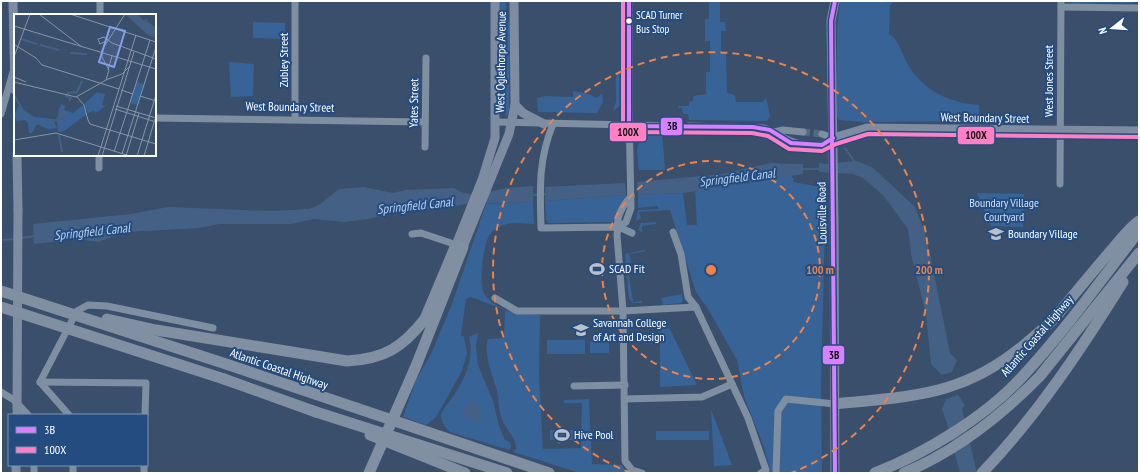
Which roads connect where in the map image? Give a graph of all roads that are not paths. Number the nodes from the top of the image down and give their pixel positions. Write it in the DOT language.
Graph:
graph roads {
  1 [pos="13,1"];
  2 [pos="100,1"];
  3 [pos="295,1"];
  4 [pos="495,1"];
  5 [pos="514,1"];
  6 [pos="629,1"];
  7 [pos="834,1"];
  8 [pos="1061,4"];
  9 [pos="1139,8"];
  10 [pos="100,14"];
  11 [pos="426,58"];
  12 [pos="14,66"];
  13 [pos="515,105"];
  14 [pos="1,114"];
  15 [pos="156,118"];
  16 [pos="295,119"];
  17 [pos="425,122"];
  18 [pos="496,122"];
  19 [pos="511,123"];
  20 [pos="548,124"];
  21 [pos="629,126"];
  22 [pos="677,126"];
  23 [pos="689,126"];
  24 [pos="1060,130"];
  25 [pos="1139,131"];
  26 [pos="774,132"];
  27 [pos="803,132"];
  28 [pos="822,134"];
  29 [pos="833,138"];
  30 [pos="803,144"];
  31 [pos="822,146"];
  32 [pos="425,147"];
  33 [pos="17,156"];
  34 [pos="99,156"];
  35 [pos="99,168"];
  36 [pos="486,180"];
  37 [pos="1060,184"];
  38 [pos="1139,221"];
  39 [pos="619,228"];
  40 [pos="1139,231"];
  41 [pos="673,232"];
  42 [pos="632,233"];
  43 [pos="412,234"];
  44 [pos="460,246"];
  45 [pos="1139,255"];
  46 [pos="1,291"];
  47 [pos="494,298"];
  48 [pos="1,307"];
  49 [pos="696,307"];
  50 [pos="64,311"];
  51 [pos="623,311"];
  52 [pos="213,328"];
  53 [pos="40,382"];
  54 [pos="732,384"];
  55 [pos="625,385"];
  56 [pos="574,386"];
  57 [pos="1,392"];
  58 [pos="625,399"];
  59 [pos="835,404"];
  60 [pos="316,412"];
  61 [pos="17,414"];
  62 [pos="27,414"];
  63 [pos="68,414"];
  64 [pos="145,414"];
  65 [pos="369,473"];
  66 [pos="465,473"];
  67 [pos="507,473"];
  68 [pos="548,473"];
  69 [pos="642,473"];
  70 [pos="761,473"];
  71 [pos="776,473"];
  72 [pos="835,473"];
  73 [pos="875,473"];
  74 [pos="904,473"];
  75 [pos="982,473"];
  1 -- 12 [label="main road"];
  2 -- 10 [label="street"];
  3 -- 16 [label="street, Zubley Street"];
  4 -- 18 [label="main road, West Oglethorpe Avenue"];
  5 -- 13 [label="main road, West Oglethorpe Avenue"];
  6 -- 21 [label="street"];
  7 -- 29 [label="main road, Louisville Road"];
  8 -- 9 [label="street"];
  8 -- 24 [label="street, West Jones Street"];
  11 -- 17 [label="street, Yates Street"];
  12 -- 14 [label="street"];
  13 -- 19 [label="main road, West Oglethorpe Avenue"];
  13 -- 20 [label="main road"];
  15 -- 16 [label="street, West Boundary Street"];
  16 -- 17 [label="street, West Boundary Street"];
  17 -- 32 [label="street, Yates Street"];
  18 -- 19 [label="street"];
  18 -- 36 [label="main road, West Oglethorpe Avenue"];
  19 -- 20 [label="street"];
  19 -- 36 [label="main road, West Oglethorpe Avenue"];
  20 -- 21 [label="street"];
  20 -- 39 [label="street"];
  21 -- 22 [label="street"];
  21 -- 39 [label="street"];
  23 -- 26 [label="street"];
  24 -- 25 [label="main road, West Boundary Street"];
  24 -- 29 [label="main road, West Boundary Street"];
  24 -- 37 [label="street, West Jones Street"];
  26 -- 27 [label="street"];
  26 -- 30 [label="street"];
  28 -- 29 [label="street"];
  29 -- 31 [label="street, West Boundary Street"];
  29 -- 59 [label="main road, Louisville Road"];
  33 -- 61 [label="main road, bridge"];
  34 -- 35 [label="street"];
  36 -- 44 [label="main road"];
  38 -- 59 [label="highway"];
  39 -- 42 [label="street"];
  39 -- 51 [label="street"];
  40 -- 73 [label="highway, Atlantic Coastal Highway"];
  41 -- 49 [label="street"];
  43 -- 44 [label="street"];
  44 -- 50 [label="highway, bridge"];
  44 -- 65 [label="highway"];
  45 -- 74 [label="highway, Atlantic Coastal Highway"];
  45 -- 75 [label="highway"];
  46 -- 50 [label="highway, Atlantic Coastal Highway, bridge"];
  47 -- 51 [label="street"];
  48 -- 60 [label="highway, bridge"];
  49 -- 51 [label="street"];
  49 -- 54 [label="street"];
  50 -- 68 [label="highway, Atlantic Coastal Highway, bridge"];
  51 -- 55 [label="street"];
  52 -- 53 [label="street"];
  53 -- 63 [label="street"];
  53 -- 64 [label="street"];
  54 -- 58 [label="street"];
  54 -- 70 [label="street"];
  55 -- 56 [label="street"];
  55 -- 58 [label="street"];
  57 -- 62 [label="street"];
  58 -- 69 [label="street"];
  59 -- 71 [label="street"];
  59 -- 72 [label="main road, Louisville Road"];
  60 -- 66 [label="highway, bridge"];
  60 -- 67 [label="highway, bridge"];
}
